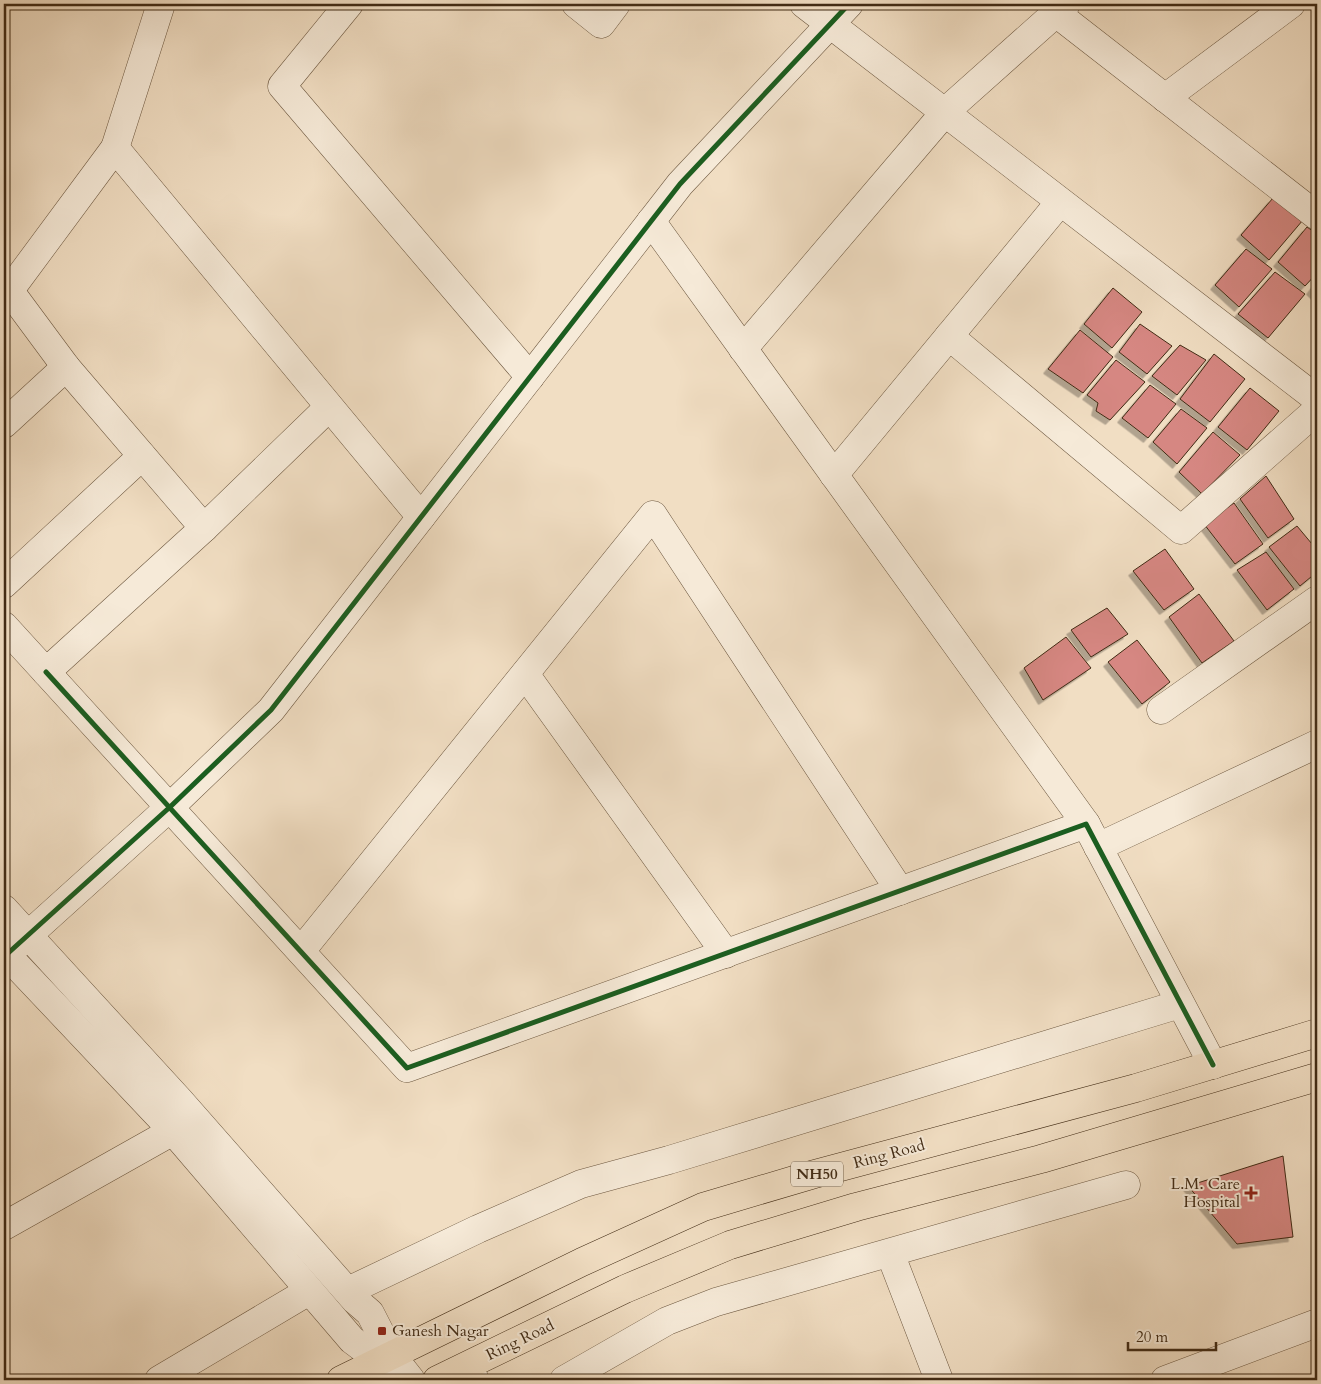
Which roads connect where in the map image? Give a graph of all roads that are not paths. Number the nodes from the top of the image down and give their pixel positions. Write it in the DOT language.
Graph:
graph roads {
  1 [pos="161,4"];
  2 [pos="349,4"];
  3 [pos="576,4"];
  4 [pos="616,4"];
  5 [pos="804,4"];
  6 [pos="849,4"];
  7 [pos="1291,4"];
  8 [pos="1061,8"];
  9 [pos="829,25"];
  10 [pos="1165,98"];
  11 [pos="946,111"];
  12 [pos="115,148"];
  13 [pos="1060,202"];
  14 [pos="1317,216"];
  15 [pos="651,221"];
  16 [pos="7,294"];
  17 [pos="950,336"];
  18 [pos="744,349"];
  19 [pos="66,367"];
  20 [pos="530,377"];
  21 [pos="1317,399"];
  22 [pos="329,407"];
  23 [pos="1317,410"];
  24 [pos="4,424"];
  25 [pos="142,456"];
  26 [pos="834,475"];
  27 [pos="421,517"];
  28 [pos="204,528"];
  29 [pos="4,584"];
  30 [pos="1317,600"];
  31 [pos="4,626"];
  32 [pos="46,672"];
  33 [pos="525,674"];
  34 [pos="1161,710"];
  35 [pos="1317,744"];
  36 [pos="170,807"];
  37 [pos="1092,836"];
  38 [pos="900,891"];
  39 [pos="4,909"];
  40 [pos="28,935"];
  41 [pos="301,951"];
  42 [pos="5,954"];
  43 [pos="726,954"];
  44 [pos="1180,1004"];
  45 [pos="1317,1033"];
  46 [pos="1212,1065"];
  47 [pos="1317,1077"];
  48 [pos="173,1131"];
  49 [pos="1126,1185"];
  50 [pos="9,1214"];
  51 [pos="890,1253"];
  52 [pos="348,1291"];
  53 [pos="309,1292"];
  54 [pos="1317,1324"];
  55 [pos="387,1366"];
  56 [pos="457,1377"];
  57 [pos="1175,1379"];
  58 [pos="159,1380"];
  59 [pos="341,1380"];
  60 [pos="411,1380"];
  61 [pos="564,1380"];
  62 [pos="939,1380"];
  1 -- 12 [label="street"];
  2 -- 20 [label="street"];
  3 -- 4 [label="street"];
  5 -- 9 [label="street"];
  6 -- 9 [label="street"];
  7 -- 10 [label="street"];
  8 -- 10 [label="street"];
  8 -- 11 [label="street"];
  9 -- 11 [label="street"];
  9 -- 15 [label="street"];
  10 -- 14 [label="street"];
  11 -- 13 [label="street"];
  11 -- 18 [label="street"];
  12 -- 16 [label="street"];
  12 -- 22 [label="street"];
  13 -- 17 [label="street"];
  13 -- 21 [label="street"];
  15 -- 18 [label="street"];
  15 -- 20 [label="street"];
  16 -- 19 [label="street"];
  17 -- 23 [label="street"];
  17 -- 26 [label="street"];
  18 -- 26 [label="street"];
  19 -- 24 [label="street"];
  19 -- 25 [label="street"];
  20 -- 27 [label="street"];
  22 -- 27 [label="street"];
  22 -- 28 [label="street"];
  25 -- 28 [label="street"];
  25 -- 29 [label="street"];
  26 -- 37 [label="street"];
  27 -- 36 [label="street"];
  28 -- 32 [label="street"];
  30 -- 34 [label="street"];
  31 -- 32 [label="street"];
  32 -- 36 [label="street"];
  33 -- 38 [label="street"];
  33 -- 41 [label="street"];
  33 -- 43 [label="street"];
  35 -- 37 [label="street"];
  36 -- 40 [label="street"];
  36 -- 41 [label="street"];
  37 -- 38 [label="street"];
  37 -- 44 [label="street"];
  38 -- 43 [label="street"];
  39 -- 40 [label="street"];
  40 -- 42 [label="street"];
  40 -- 52 [label="street"];
  41 -- 43 [label="street"];
  42 -- 48 [label="street"];
  44 -- 46 [label="street"];
  44 -- 52 [label="street"];
  45 -- 46 [label="highway, Ring Road / NH50"];
  46 -- 55 [label="highway, Ring Road / NH50"];
  47 -- 56 [label="highway, Ring Road / NH50"];
  48 -- 50 [label="street"];
  48 -- 53 [label="street"];
  49 -- 51 [label="street"];
  51 -- 61 [label="street"];
  51 -- 62 [label="street"];
  52 -- 55 [label="street"];
  53 -- 55 [label="street"];
  53 -- 58 [label="street"];
  54 -- 57 [label="street"];
  55 -- 59 [label="highway, Ring Road / NH50"];
  55 -- 60 [label="street"];
}
